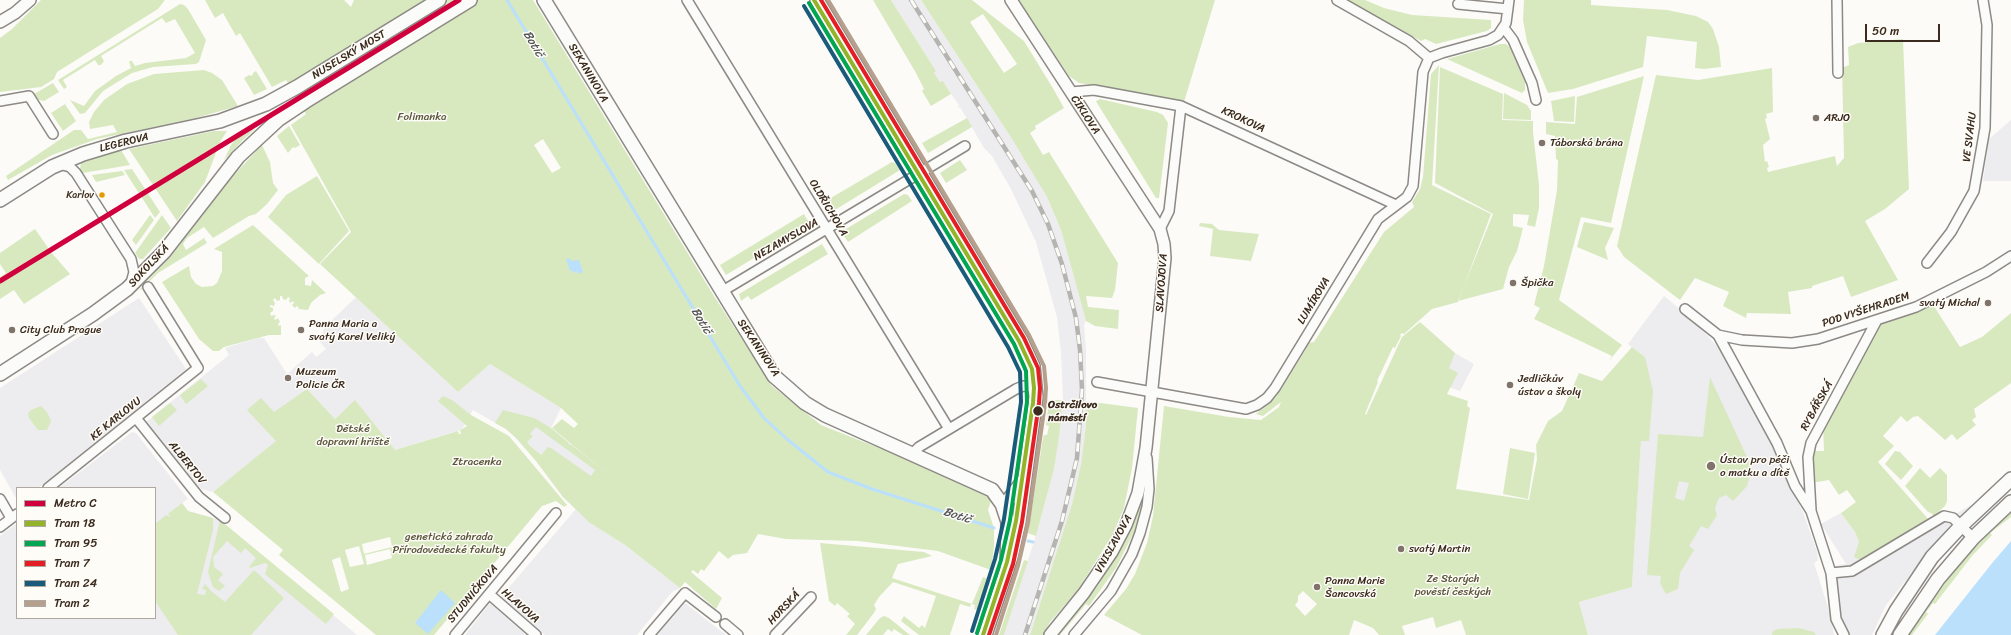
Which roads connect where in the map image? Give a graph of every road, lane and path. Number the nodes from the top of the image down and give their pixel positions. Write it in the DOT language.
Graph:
graph roads {
  1 [pos="20,0"];
  2 [pos="30,0"];
  3 [pos="439,0"];
  4 [pos="470,0"];
  5 [pos="544,0"];
  6 [pos="687,0"];
  7 [pos="817,0"];
  8 [pos="1011,0"];
  9 [pos="1337,0"];
  10 [pos="1837,0"];
  11 [pos="1983,0"];
  12 [pos="1458,4"];
  13 [pos="1509,4"];
  14 [pos="0,21"];
  15 [pos="1504,28"];
  16 [pos="1429,58"];
  17 [pos="1838,73"];
  18 [pos="1070,92"];
  19 [pos="1536,100"];
  20 [pos="0,101"];
  21 [pos="1181,106"];
  22 [pos="257,107"];
  23 [pos="269,127"];
  24 [pos="53,134"];
  25 [pos="965,146"];
  26 [pos="58,164"];
  27 [pos="921,173"];
  28 [pos="0,200"];
  29 [pos="1396,205"];
  30 [pos="1160,229"];
  31 [pos="827,230"];
  32 [pos="2011,256"];
  33 [pos="1927,263"];
  34 [pos="148,287"];
  35 [pos="127,289"];
  36 [pos="721,292"];
  37 [pos="1685,309"];
  38 [pos="1877,320"];
  39 [pos="1718,335"];
  40 [pos="0,374"];
  41 [pos="1097,382"];
  42 [pos="1037,388"];
  43 [pos="1153,392"];
  44 [pos="136,418"];
  45 [pos="949,429"];
  46 [pos="1146,448"];
  47 [pos="912,454"];
  48 [pos="1025,479"];
  49 [pos="2011,479"];
  50 [pos="49,487"];
  51 [pos="0,498"];
  52 [pos="2011,502"];
  53 [pos="1811,511"];
  54 [pos="556,513"];
  55 [pos="1006,513"];
  56 [pos="14,516"];
  57 [pos="225,518"];
  58 [pos="1960,526"];
  59 [pos="0,528"];
  60 [pos="1973,538"];
  61 [pos="1007,570"];
  62 [pos="1831,573"];
  63 [pos="489,594"];
  64 [pos="811,597"];
  65 [pos="716,617"];
  66 [pos="725,624"];
  67 [pos="455,635"];
  68 [pos="536,635"];
  69 [pos="649,635"];
  70 [pos="738,635"];
  71 [pos="775,635"];
  72 [pos="985,635"];
  73 [pos="1050,635"];
  74 [pos="1074,635"];
  75 [pos="1844,635"];
  76 [pos="1883,635"];
  77 [pos="1900,635"];
  1 -- 14 [label="street"];
  2 -- 14 [label="street"];
  3 -- 22 [label="main road, NUSELSKÝ MOST"];
  4 -- 23 [label="main road, NUSELSKÝ MOST"];
  5 -- 36 [label="main road, SEKANINOVA"];
  6 -- 31 [label="street, OLDŘICHOVA"];
  7 -- 27 [label="main road"];
  8 -- 18 [label="street, ČIKLOVA"];
  9 -- 16 [label="street"];
  10 -- 17 [label="street"];
  11 -- 33 [label="street, VE SVAHU"];
  12 -- 13 [label="street"];
  13 -- 15 [label="street"];
  15 -- 16 [label="street"];
  15 -- 19 [label="street"];
  16 -- 29 [label="street, LUMÍROVA"];
  18 -- 21 [label="street, KROKOVA"];
  18 -- 30 [label="street, ČIKLOVA"];
  20 -- 24 [label="street"];
  21 -- 29 [label="street, KROKOVA"];
  21 -- 30 [label="street"];
  22 -- 26 [label="main road, LEGEROVA"];
  23 -- 35 [label="main road, SOKOLSKÁ"];
  25 -- 27 [label="street, NEZAMYSLOVA"];
  26 -- 28 [label="main road, LEGEROVA"];
  26 -- 35 [label="street"];
  27 -- 31 [label="street, NEZAMYSLOVA"];
  27 -- 42 [label="main road"];
  29 -- 43 [label="street, LUMÍROVA"];
  30 -- 43 [label="street, SLAVOJOVA"];
  31 -- 36 [label="street, NEZAMYSLOVA"];
  31 -- 45 [label="street, OLDŘICHOVA"];
  32 -- 38 [label="street, POD VYŠEHRADEM"];
  34 -- 44 [label="street, KE KARLOVU"];
  35 -- 40 [label="main road, SOKOLSKÁ"];
  36 -- 47 [label="main road, SEKANINOVA"];
  37 -- 39 [label="street"];
  38 -- 39 [label="street, POD VYŠEHRADEM"];
  38 -- 53 [label="street, RYBÁŘSKÁ"];
  39 -- 53 [label="street"];
  41 -- 43 [label="street, LUMÍROVA"];
  42 -- 45 [label="street"];
  42 -- 48 [label="main road"];
  43 -- 46 [label="street, VNISLAVOVA"];
  44 -- 50 [label="street, KE KARLOVU"];
  44 -- 57 [label="street, ALBERTOV"];
  45 -- 47 [label="street"];
  46 -- 73 [label="street, VNISLAVOVA"];
  46 -- 74 [label="street"];
  47 -- 55 [label="main road, SEKANINOVA"];
  48 -- 55 [label="main road"];
  48 -- 61 [label="main road"];
  49 -- 58 [label="main road"];
  51 -- 56 [label="street"];
  52 -- 60 [label="main road"];
  53 -- 62 [label="street"];
  54 -- 63 [label="street, STUDNIČKOVA"];
  55 -- 61 [label="main road, SEKANINOVA"];
  56 -- 59 [label="street"];
  58 -- 60 [label="street"];
  58 -- 62 [label="street"];
  58 -- 76 [label="main road"];
  60 -- 77 [label="main road"];
  61 -- 72 [label="main road"];
  62 -- 75 [label="street"];
  63 -- 67 [label="street, STUDNIČKOVA"];
  63 -- 68 [label="street, HLAVOVA"];
  64 -- 71 [label="street, HORSKÁ"];
  65 -- 69 [label="street"];
  66 -- 70 [label="street"];
}
